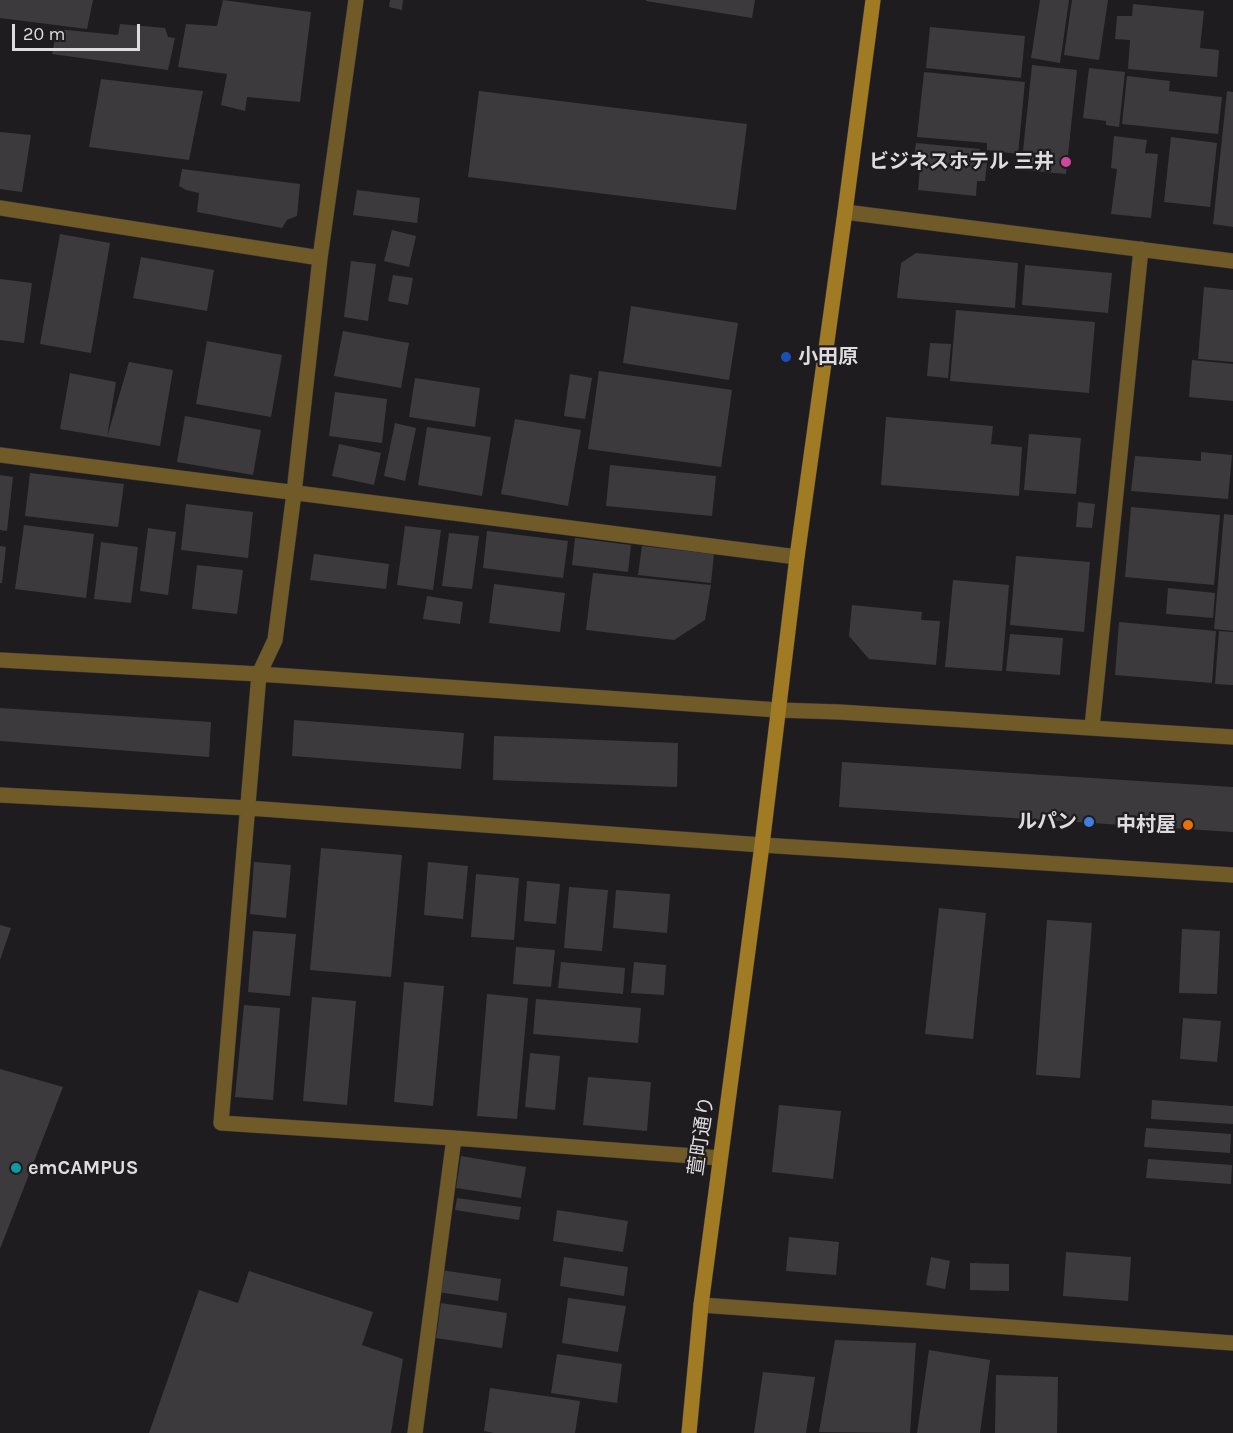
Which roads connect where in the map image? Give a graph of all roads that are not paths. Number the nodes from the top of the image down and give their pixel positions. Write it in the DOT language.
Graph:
graph roads {
  1 [pos="356,0"];
  2 [pos="873,0"];
  3 [pos="0,208"];
  4 [pos="845,212"];
  5 [pos="1141,249"];
  6 [pos="321,258"];
  7 [pos="1233,261"];
  8 [pos="0,455"];
  9 [pos="294,493"];
  10 [pos="797,557"];
  11 [pos="0,660"];
  12 [pos="260,674"];
  13 [pos="778,710"];
  14 [pos="1092,727"];
  15 [pos="1233,736"];
  16 [pos="0,795"];
  17 [pos="248,808"];
  18 [pos="762,845"];
  19 [pos="1233,875"];
  20 [pos="454,1138"];
  21 [pos="720,1158"];
  22 [pos="701,1305"];
  23 [pos="1233,1343"];
  24 [pos="415,1433"];
  25 [pos="688,1433"];
  1 -- 6 [label="street"];
  2 -- 4 [label="street, 萱町通り"];
  3 -- 6 [label="street"];
  4 -- 5 [label="street"];
  4 -- 10 [label="street, 萱町通り"];
  5 -- 7 [label="street"];
  5 -- 14 [label="street"];
  6 -- 9 [label="street"];
  8 -- 9 [label="street"];
  9 -- 10 [label="street"];
  9 -- 12 [label="street"];
  10 -- 13 [label="street, 萱町通り"];
  11 -- 12 [label="street"];
  12 -- 13 [label="street"];
  12 -- 17 [label="street"];
  13 -- 14 [label="street"];
  13 -- 18 [label="street, 萱町通り"];
  14 -- 15 [label="street"];
  16 -- 17 [label="street"];
  17 -- 18 [label="street"];
  17 -- 20 [label="street"];
  18 -- 19 [label="street"];
  18 -- 21 [label="street, 萱町通り"];
  20 -- 21 [label="street"];
  20 -- 24 [label="street"];
  21 -- 22 [label="street, 萱町通り"];
  22 -- 23 [label="street"];
  22 -- 25 [label="street, 萱町通り"];
}
